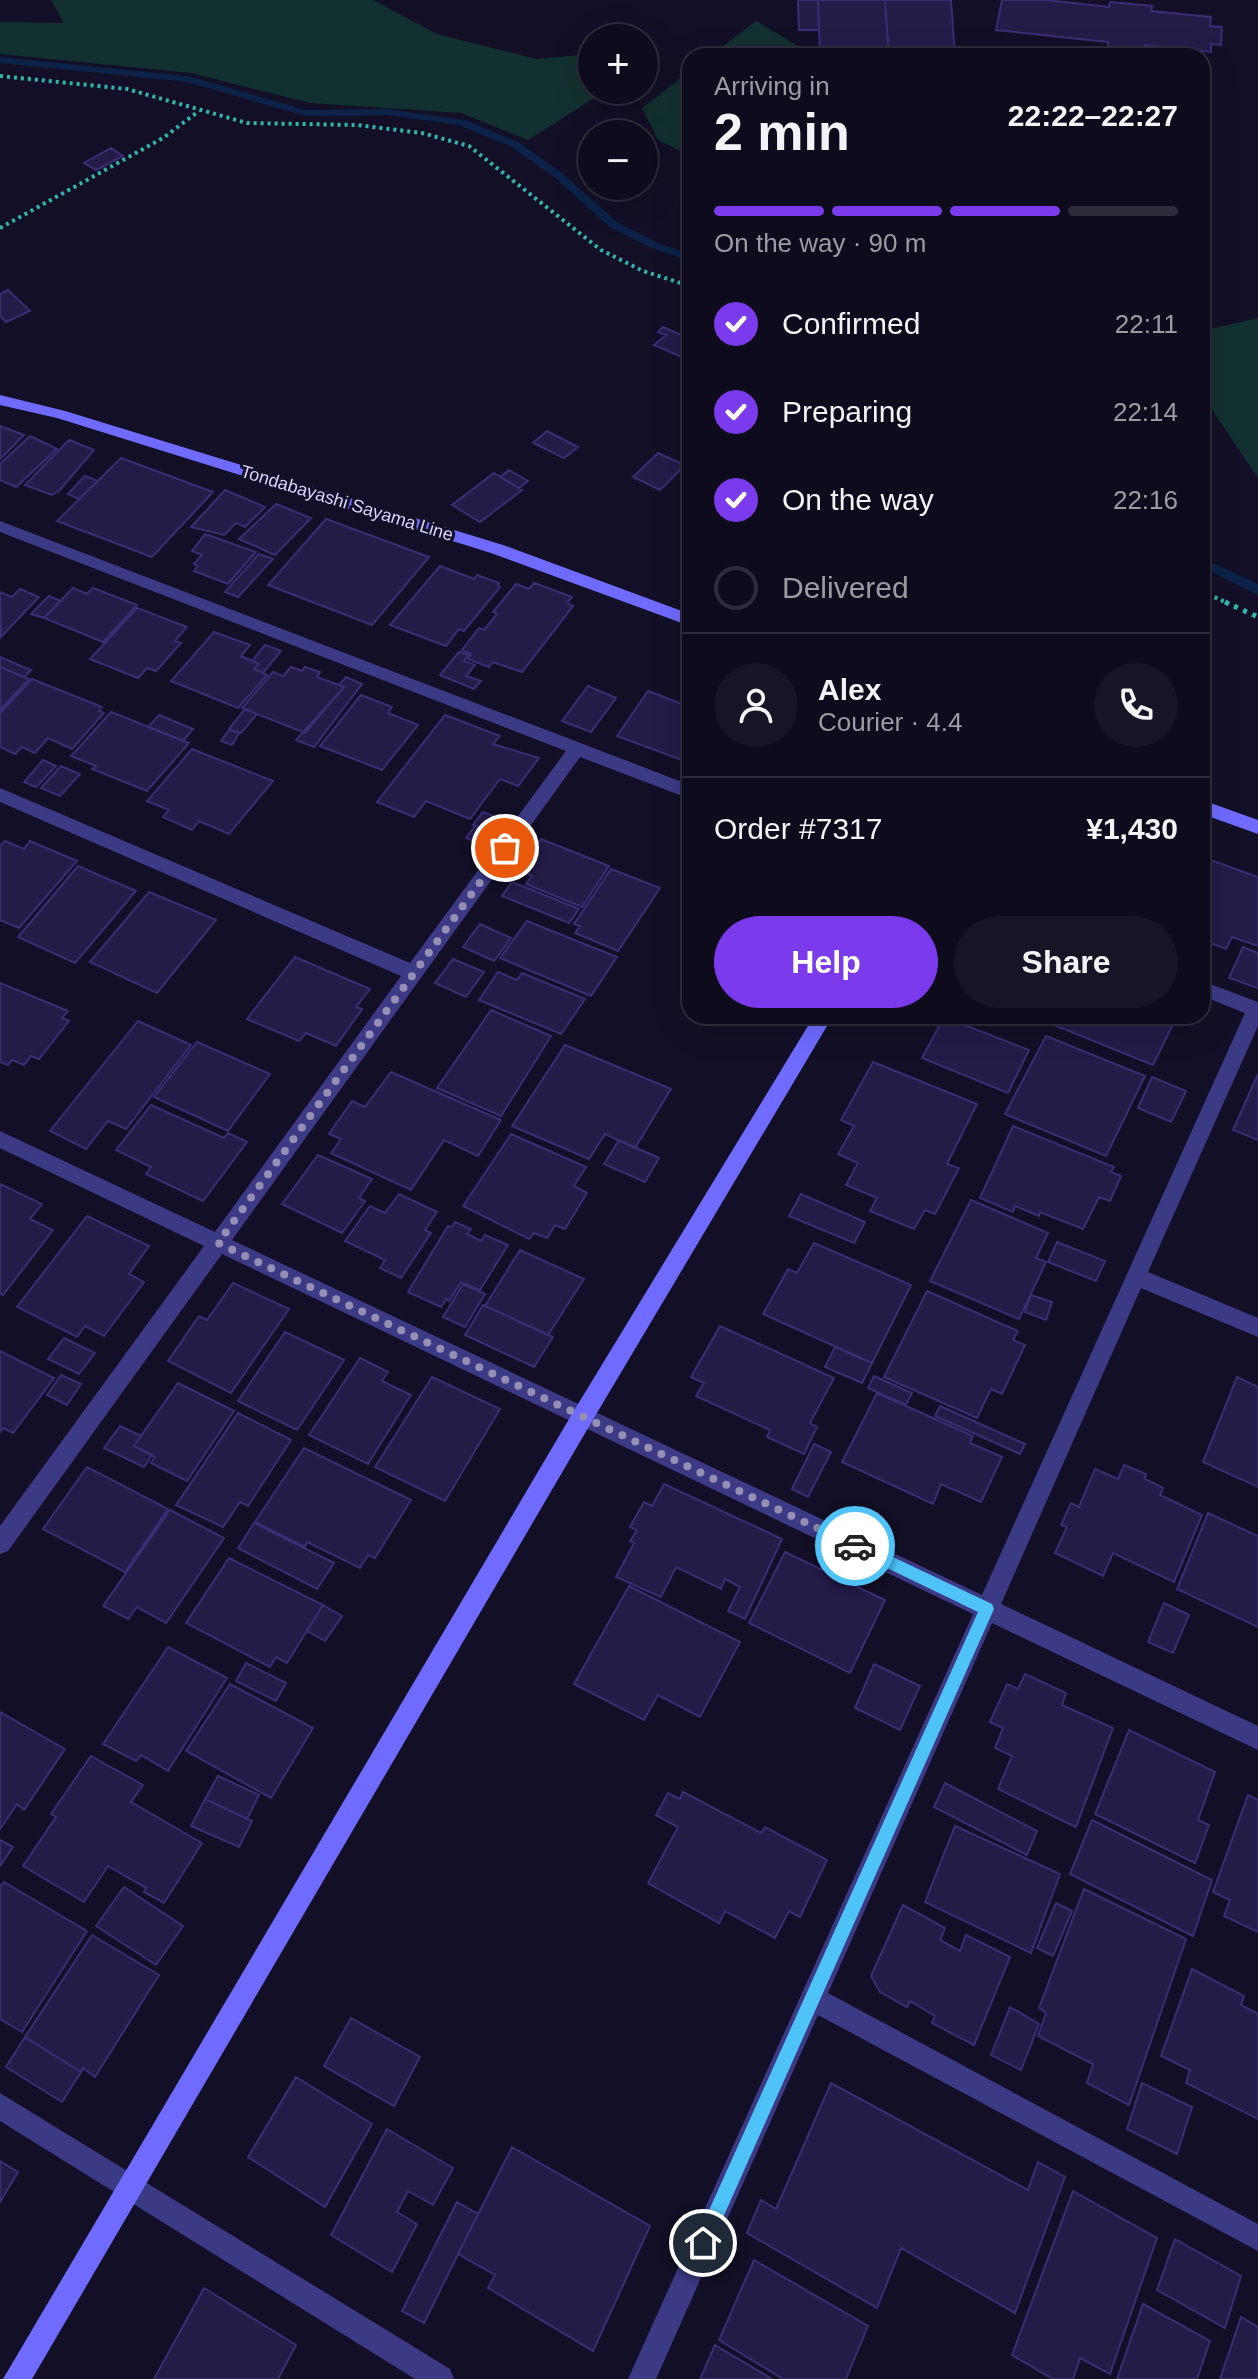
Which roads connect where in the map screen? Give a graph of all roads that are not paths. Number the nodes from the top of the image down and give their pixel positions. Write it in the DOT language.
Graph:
graph roads {
  1 [pos="0,400"];
  2 [pos="0,526"];
  3 [pos="682,617"];
  4 [pos="577,748"];
  5 [pos="682,789"];
  6 [pos="0,795"];
  7 [pos="1210,810"];
  8 [pos="1258,827"];
  9 [pos="414,973"];
  10 [pos="1210,991"];
  11 [pos="1257,1010"];
  12 [pos="819,1024"];
  13 [pos="0,1139"];
  14 [pos="218,1243"];
  15 [pos="1136,1276"];
  16 [pos="1258,1328"];
  17 [pos="583,1416"];
  18 [pos="0,1544"];
  19 [pos="987,1609"];
  20 [pos="1258,1738"];
  21 [pos="812,1998"];
  22 [pos="0,2106"];
  23 [pos="130,2186"];
  24 [pos="1258,2238"];
  25 [pos="17,2379"];
  26 [pos="440,2379"];
  27 [pos="642,2379"];
  1 -- 3 [label="street, Tondabayashi Sayama Line"];
  2 -- 4 [label="street"];
  4 -- 5 [label="street"];
  4 -- 9 [label="street"];
  6 -- 9 [label="street"];
  7 -- 8 [label="street"];
  9 -- 14 [label="street"];
  10 -- 11 [label="street"];
  11 -- 15 [label="street"];
  12 -- 17 [label="street"];
  13 -- 14 [label="street"];
  14 -- 17 [label="street"];
  14 -- 18 [label="street"];
  15 -- 16 [label="street"];
  15 -- 19 [label="street"];
  17 -- 19 [label="street"];
  17 -- 23 [label="street"];
  19 -- 20 [label="street"];
  19 -- 21 [label="street"];
  21 -- 24 [label="street"];
  21 -- 27 [label="street"];
  22 -- 23 [label="street"];
  23 -- 25 [label="street"];
  23 -- 26 [label="street"];
}
